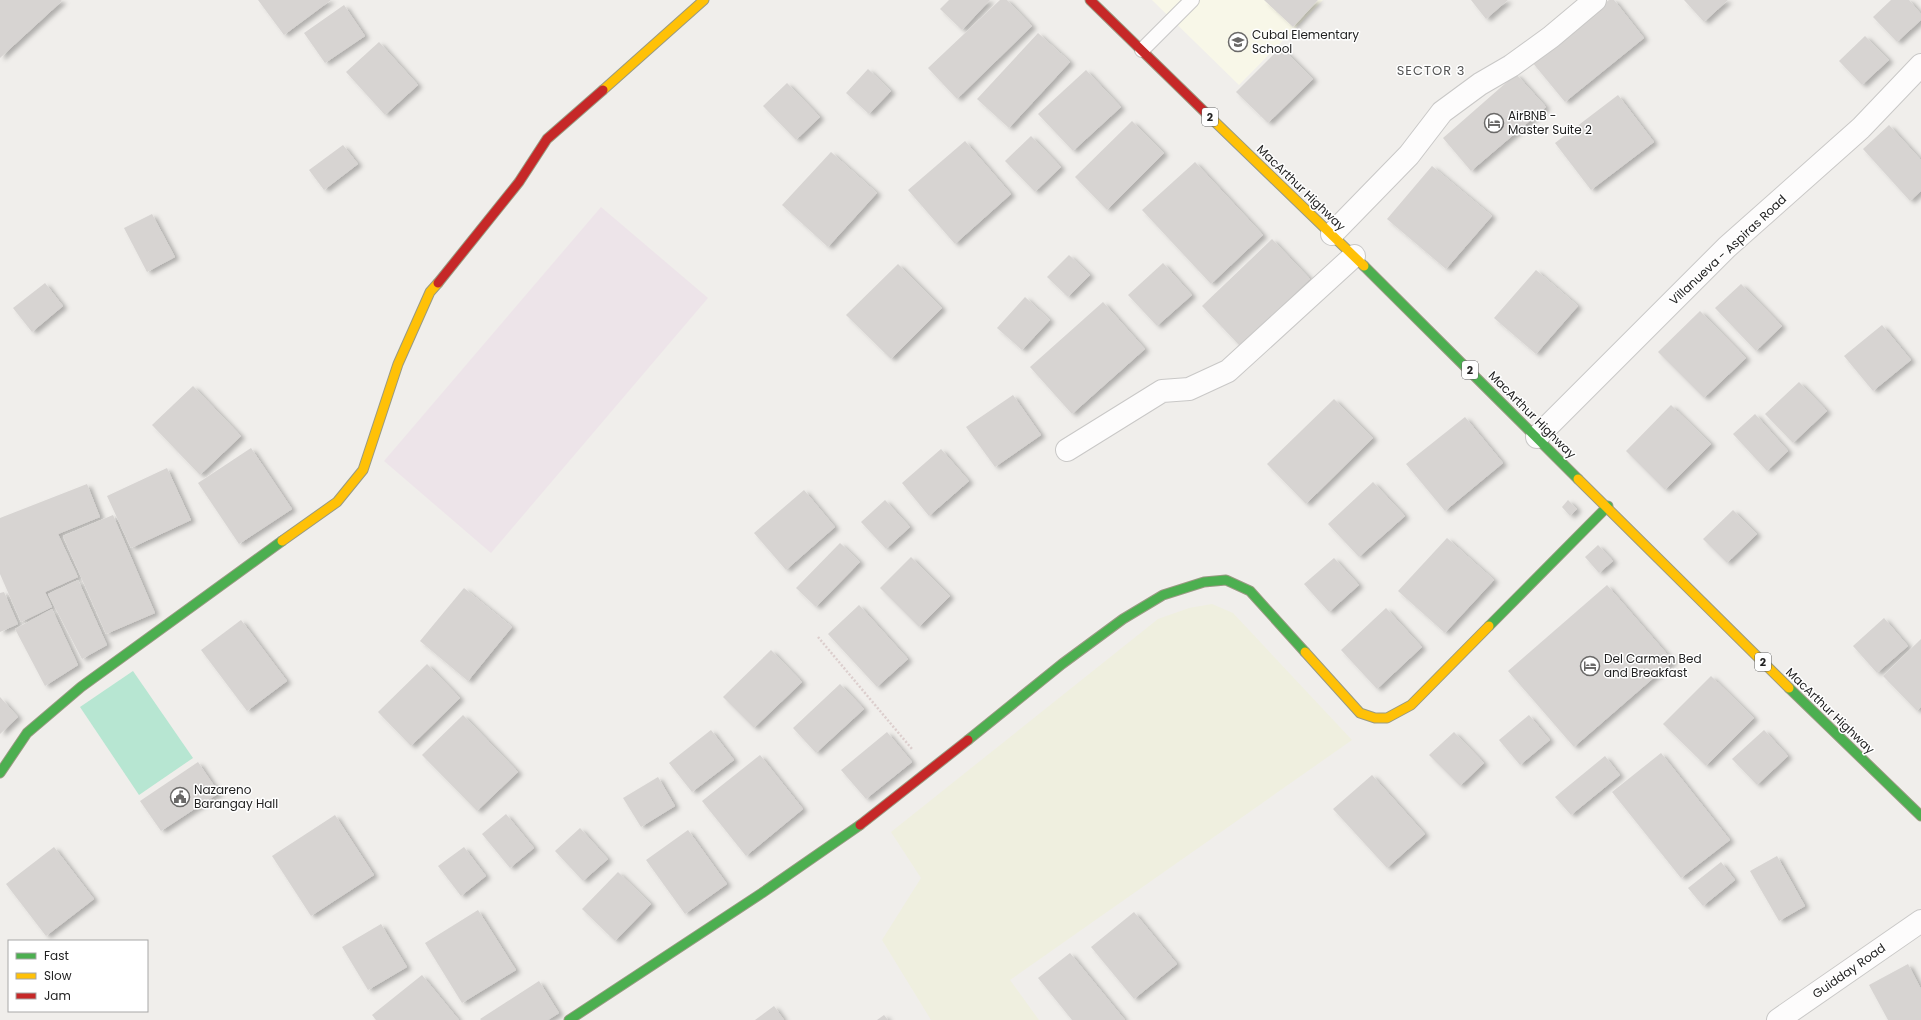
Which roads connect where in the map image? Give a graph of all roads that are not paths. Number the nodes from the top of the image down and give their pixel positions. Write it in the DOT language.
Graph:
graph roads {
  1 [pos="704,0"];
  2 [pos="1090,0"];
  3 [pos="1192,0"];
  4 [pos="1596,0"];
  5 [pos="1142,50"];
  6 [pos="1921,65"];
  7 [pos="1332,234"];
  8 [pos="1354,256"];
  9 [pos="1537,437"];
  10 [pos="1067,450"];
  11 [pos="1608,506"];
  12 [pos="0,773"];
  13 [pos="1921,816"];
  14 [pos="1921,921"];
  15 [pos="569,1020"];
  16 [pos="1778,1020"];
  1 -- 12 [label="main road"];
  2 -- 5 [label="main road, MacArthur Highway / 2"];
  3 -- 5 [label="lane"];
  4 -- 7 [label="street"];
  5 -- 7 [label="main road, MacArthur Highway / 2"];
  6 -- 9 [label="street, Villanueva - Aspiras Road"];
  7 -- 8 [label="main road, MacArthur Highway / 2"];
  8 -- 9 [label="main road, MacArthur Highway / 2"];
  8 -- 10 [label="street"];
  9 -- 11 [label="main road, MacArthur Highway / 2"];
  11 -- 13 [label="main road, MacArthur Highway / 2"];
  11 -- 15 [label="main road"];
  14 -- 16 [label="street, Guidday Road"];
}
